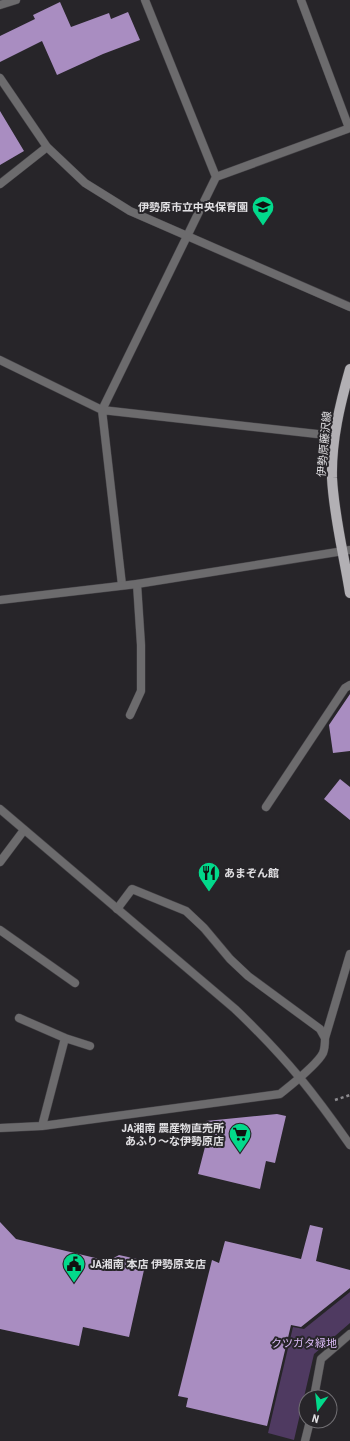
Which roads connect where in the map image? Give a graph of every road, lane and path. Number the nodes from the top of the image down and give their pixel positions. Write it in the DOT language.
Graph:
graph roads {
  1 [pos="16,0"];
  2 [pos="145,0"];
  3 [pos="301,0"];
  4 [pos="0,4"];
  5 [pos="0,78"];
  6 [pos="349,128"];
  7 [pos="47,147"];
  8 [pos="216,177"];
  9 [pos="0,184"];
  10 [pos="187,237"];
  11 [pos="350,307"];
  12 [pos="0,361"];
  13 [pos="350,369"];
  14 [pos="102,410"];
  15 [pos="335,436"];
  16 [pos="346,550"];
  17 [pos="137,584"];
  18 [pos="122,585"];
  19 [pos="350,593"];
  20 [pos="0,600"];
  21 [pos="350,685"];
  22 [pos="130,715"];
  23 [pos="266,807"];
  24 [pos="0,809"];
  25 [pos="24,830"];
  26 [pos="0,862"];
  27 [pos="117,908"];
  28 [pos="0,930"];
  29 [pos="350,954"];
  30 [pos="75,982"];
  31 [pos="19,1018"];
  32 [pos="65,1038"];
  33 [pos="325,1038"];
  34 [pos="90,1046"];
  35 [pos="300,1078"];
  36 [pos="42,1126"];
  37 [pos="0,1128"];
  38 [pos="350,1145"];
  39 [pos="350,1334"];
  40 [pos="315,1389"];
  41 [pos="308,1429"];
  42 [pos="305,1441"];
  1 -- 4 [label="street"];
  2 -- 8 [label="street"];
  3 -- 6 [label="street"];
  5 -- 7 [label="street"];
  6 -- 8 [label="street"];
  7 -- 9 [label="street"];
  7 -- 10 [label="street"];
  8 -- 10 [label="street"];
  10 -- 11 [label="street"];
  10 -- 14 [label="street"];
  12 -- 14 [label="street"];
  13 -- 15 [label="main road, 伊勢原藤沢線"];
  14 -- 15 [label="street"];
  14 -- 18 [label="street"];
  15 -- 16 [label="main road, 伊勢原藤沢線"];
  16 -- 17 [label="street"];
  16 -- 19 [label="main road, 伊勢原藤沢線"];
  17 -- 18 [label="street"];
  17 -- 22 [label="street"];
  18 -- 20 [label="street"];
  21 -- 23 [label="street"];
  24 -- 25 [label="street"];
  25 -- 26 [label="street"];
  25 -- 27 [label="street"];
  27 -- 33 [label="street"];
  27 -- 35 [label="street"];
  28 -- 30 [label="street"];
  29 -- 33 [label="street"];
  31 -- 32 [label="street"];
  32 -- 34 [label="street"];
  32 -- 36 [label="street"];
  33 -- 35 [label="street"];
  35 -- 36 [label="street"];
  35 -- 38 [label="street"];
  36 -- 37 [label="street"];
  39 -- 40 [label="street"];
  41 -- 42 [label="street"];
}
